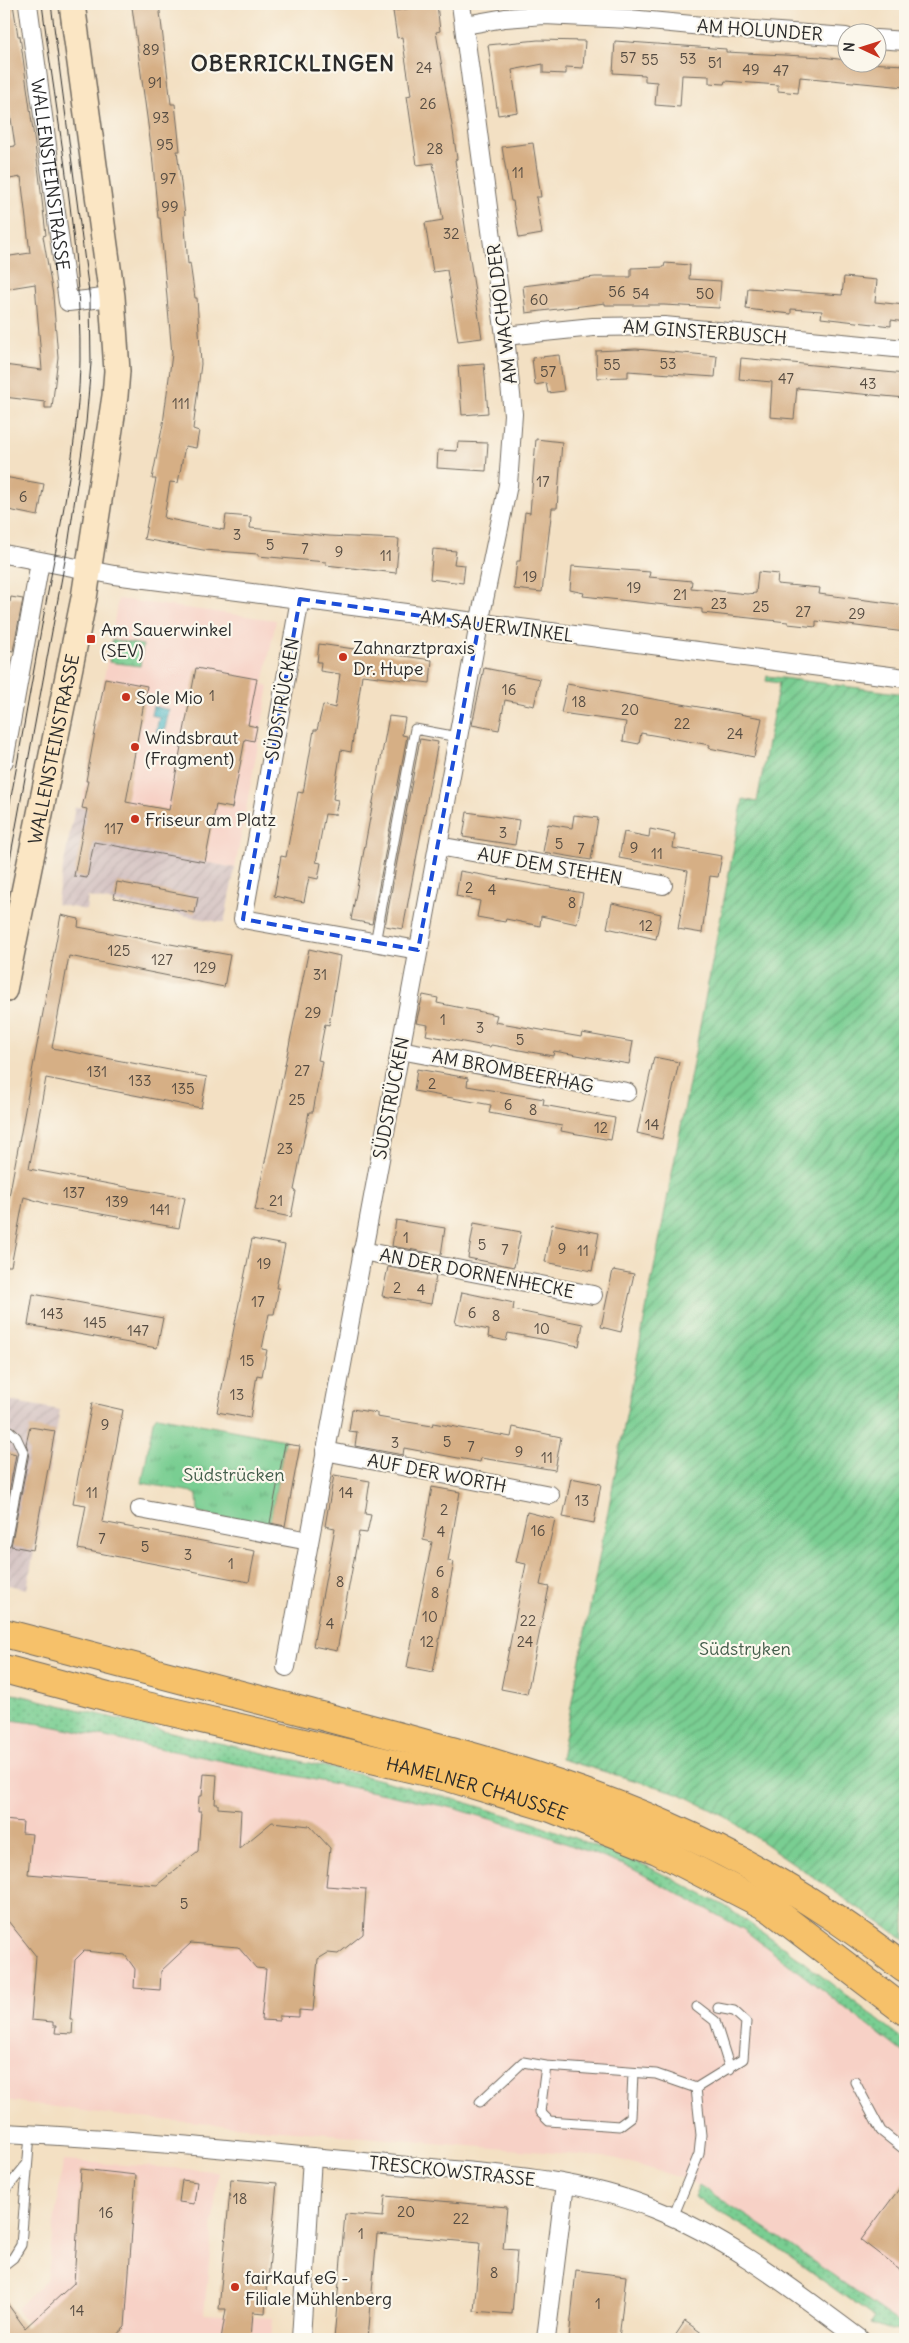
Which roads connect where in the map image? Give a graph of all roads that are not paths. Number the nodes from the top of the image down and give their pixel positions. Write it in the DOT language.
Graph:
graph roads {
  1 [pos="28,4"];
  2 [pos="72,4"];
  3 [pos="461,4"];
  4 [pos="465,25"];
  5 [pos="836,36"];
  6 [pos="886,40"];
  7 [pos="905,41"];
  8 [pos="112,297"];
  9 [pos="505,336"];
  10 [pos="905,349"];
  11 [pos="4,554"];
  12 [pos="40,562"];
  13 [pos="89,571"];
  14 [pos="300,599"];
  15 [pos="479,624"];
  16 [pos="905,678"];
  17 [pos="458,737"];
  18 [pos="4,761"];
  19 [pos="438,846"];
  20 [pos="663,885"];
  21 [pos="376,943"];
  22 [pos="418,950"];
  23 [pos="4,990"];
  24 [pos="400,1050"];
  25 [pos="627,1092"];
  26 [pos="362,1251"];
  27 [pos="593,1295"];
  28 [pos="4,1426"];
  29 [pos="325,1451"];
  30 [pos="550,1495"];
  31 [pos="140,1510"];
  32 [pos="309,1541"];
  33 [pos="6,1542"];
  34 [pos="4,1634"];
  35 [pos="286,1667"];
  36 [pos="4,1670"];
  37 [pos="905,1969"];
  38 [pos="697,2007"];
  39 [pos="718,2008"];
  40 [pos="905,2011"];
  41 [pos="546,2066"];
  42 [pos="730,2069"];
  43 [pos="633,2073"];
  44 [pos="855,2082"];
  45 [pos="696,2088"];
  46 [pos="480,2102"];
  47 [pos="4,2133"];
  48 [pos="30,2134"];
  49 [pos="905,2150"];
  50 [pos="312,2157"];
  51 [pos="28,2164"];
  52 [pos="565,2184"];
  53 [pos="4,2192"];
  54 [pos="672,2217"];
  55 [pos="4,2265"];
  56 [pos="301,2339"];
  57 [pos="546,2339"];
  58 [pos="860,2339"];
  1 -- 8 [label="street, WALLENSTEINSTRASSE"];
  2 -- 8 [label="street, WALLENSTEINSTRASSE"];
  3 -- 4 [label="street, AM WACHOLDER"];
  4 -- 5 [label="street, AM HOLUNDER"];
  4 -- 9 [label="street, AM WACHOLDER"];
  6 -- 7 [label="street"];
  8 -- 13 [label="street, WALLENSTEINSTRASSE"];
  9 -- 10 [label="street, AM GINSTERBUSCH"];
  9 -- 15 [label="street, AM WACHOLDER"];
  11 -- 12 [label="street, AM SAUERWINKEL"];
  12 -- 13 [label="street, AM SAUERWINKEL"];
  12 -- 18 [label="street"];
  13 -- 14 [label="street, AM SAUERWINKEL"];
  13 -- 23 [label="street, WALLENSTEINSTRASSE"];
  14 -- 15 [label="street, AM SAUERWINKEL"];
  14 -- 21 [label="street, SÜDSTRÜCKEN"];
  15 -- 16 [label="street, AM SAUERWINKEL"];
  15 -- 17 [label="street, SÜDSTRÜCKEN"];
  17 -- 19 [label="street, SÜDSTRÜCKEN"];
  17 -- 21 [label="lane"];
  19 -- 20 [label="street, AUF DEM STEHEN"];
  19 -- 22 [label="street, SÜDSTRÜCKEN"];
  21 -- 22 [label="street, SÜDSTRÜCKEN"];
  22 -- 24 [label="street, SÜDSTRÜCKEN"];
  24 -- 25 [label="street, AM BROMBEERHAG"];
  24 -- 26 [label="street, SÜDSTRÜCKEN"];
  26 -- 27 [label="street, AN DER DORNENHECKE"];
  26 -- 29 [label="street, SÜDSTRÜCKEN"];
  28 -- 33 [label="lane"];
  29 -- 30 [label="street, AUF DER WORTH"];
  29 -- 32 [label="street, SÜDSTRÜCKEN"];
  31 -- 32 [label="street"];
  32 -- 35 [label="street, SÜDSTRÜCKEN"];
  34 -- 37 [label="main road, HAMELNER CHAUSSEE"];
  36 -- 40 [label="main road, HAMELNER CHAUSSEE"];
  38 -- 42 [label="lane"];
  39 -- 42 [label="lane"];
  41 -- 43 [label="lane"];
  41 -- 43 [label="lane"];
  41 -- 46 [label="lane"];
  42 -- 45 [label="lane"];
  43 -- 45 [label="lane"];
  44 -- 49 [label="lane"];
  45 -- 54 [label="lane"];
  47 -- 48 [label="street, TRESCKOWSTRASSE"];
  48 -- 50 [label="street, TRESCKOWSTRASSE"];
  48 -- 51 [label="lane"];
  50 -- 52 [label="street, TRESCKOWSTRASSE"];
  50 -- 56 [label="street"];
  51 -- 53 [label="lane"];
  51 -- 55 [label="lane"];
  52 -- 54 [label="street, TRESCKOWSTRASSE"];
  52 -- 57 [label="street"];
  54 -- 58 [label="street, TRESCKOWSTRASSE"];
}
